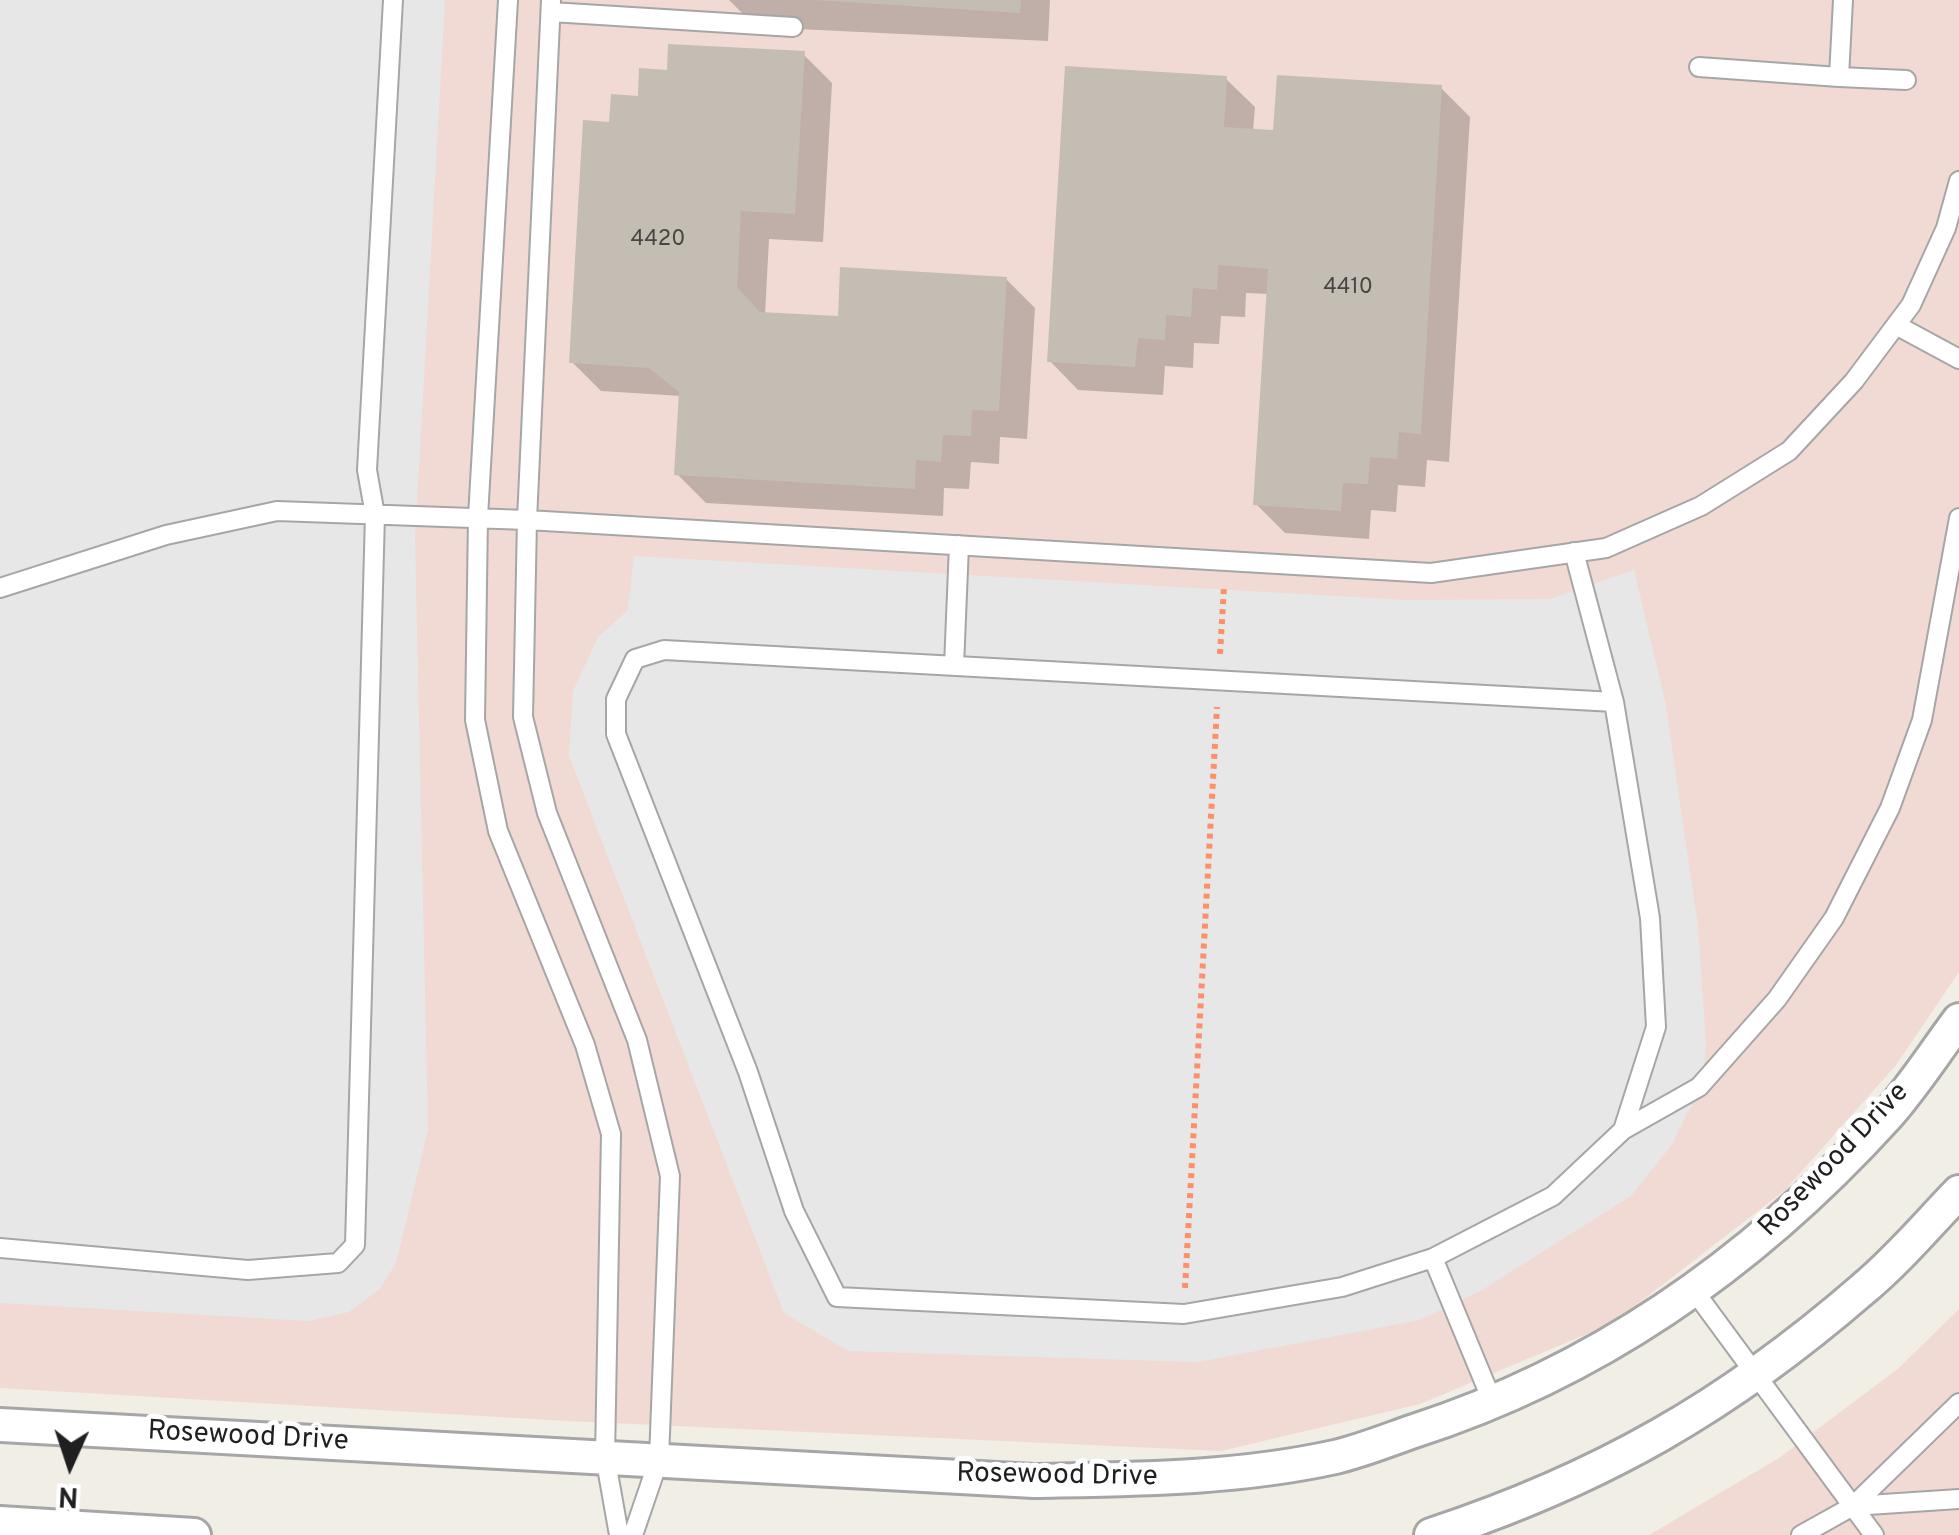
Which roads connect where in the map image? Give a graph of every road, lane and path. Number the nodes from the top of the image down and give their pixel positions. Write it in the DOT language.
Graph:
graph roads {
  1 [pos="393,0"];
  2 [pos="508,0"];
  3 [pos="1843,0"];
  4 [pos="551,6"];
  5 [pos="794,27"];
  6 [pos="1699,67"];
  7 [pos="1839,76"];
  8 [pos="1906,80"];
  9 [pos="1959,181"];
  10 [pos="1896,325"];
  11 [pos="1959,359"];
  12 [pos="375,515"];
  13 [pos="478,518"];
  14 [pos="1959,518"];
  15 [pos="527,520"];
  16 [pos="959,545"];
  17 [pos="1574,552"];
  18 [pos="1225,560"];
  19 [pos="0,588"];
  20 [pos="954,666"];
  21 [pos="1218,680"];
  22 [pos="1614,702"];
  23 [pos="1959,1020"];
  24 [pos="1623,1130"];
  25 [pos="1959,1192"];
  26 [pos="0,1248"];
  27 [pos="1433,1258"];
  28 [pos="1696,1292"];
  29 [pos="1184,1314"];
  30 [pos="1759,1374"];
  31 [pos="1493,1403"];
  32 [pos="1959,1403"];
  33 [pos="0,1425"];
  34 [pos="605,1456"];
  35 [pos="659,1459"];
  36 [pos="1959,1499"];
  37 [pos="1853,1506"];
  38 [pos="0,1523"];
  39 [pos="194,1535"];
  40 [pos="620,1535"];
  41 [pos="634,1535"];
  42 [pos="1431,1535"];
  43 [pos="1802,1535"];
  44 [pos="1874,1535"];
  1 -- 12 [label="lane"];
  2 -- 13 [label="lane"];
  3 -- 7 [label="lane"];
  4 -- 5 [label="lane"];
  4 -- 15 [label="lane"];
  6 -- 7 [label="lane"];
  7 -- 8 [label="lane"];
  9 -- 10 [label="lane"];
  10 -- 11 [label="lane"];
  10 -- 17 [label="lane"];
  12 -- 13 [label="lane"];
  12 -- 19 [label="lane"];
  12 -- 26 [label="lane"];
  13 -- 15 [label="lane"];
  13 -- 34 [label="lane"];
  14 -- 24 [label="lane"];
  15 -- 16 [label="lane"];
  15 -- 35 [label="lane"];
  16 -- 18 [label="lane"];
  16 -- 20 [label="lane"];
  17 -- 18 [label="lane"];
  17 -- 22 [label="lane"];
  18 -- 21 [label="path"];
  20 -- 21 [label="lane"];
  20 -- 29 [label="lane"];
  21 -- 22 [label="lane"];
  21 -- 29 [label="path"];
  22 -- 24 [label="lane"];
  23 -- 28 [label="street, Rosewood Drive"];
  24 -- 27 [label="lane"];
  25 -- 30 [label="street"];
  27 -- 29 [label="lane"];
  27 -- 31 [label="lane"];
  28 -- 30 [label="lane"];
  28 -- 31 [label="street, Rosewood Drive"];
  30 -- 37 [label="lane"];
  30 -- 42 [label="street"];
  31 -- 35 [label="street, Rosewood Drive"];
  32 -- 37 [label="lane"];
  33 -- 34 [label="street, Rosewood Drive"];
  34 -- 35 [label="street, Rosewood Drive"];
  34 -- 40 [label="lane"];
  35 -- 41 [label="lane"];
  36 -- 37 [label="lane"];
  37 -- 43 [label="lane"];
  37 -- 44 [label="lane"];
  38 -- 39 [label="street"];
}
